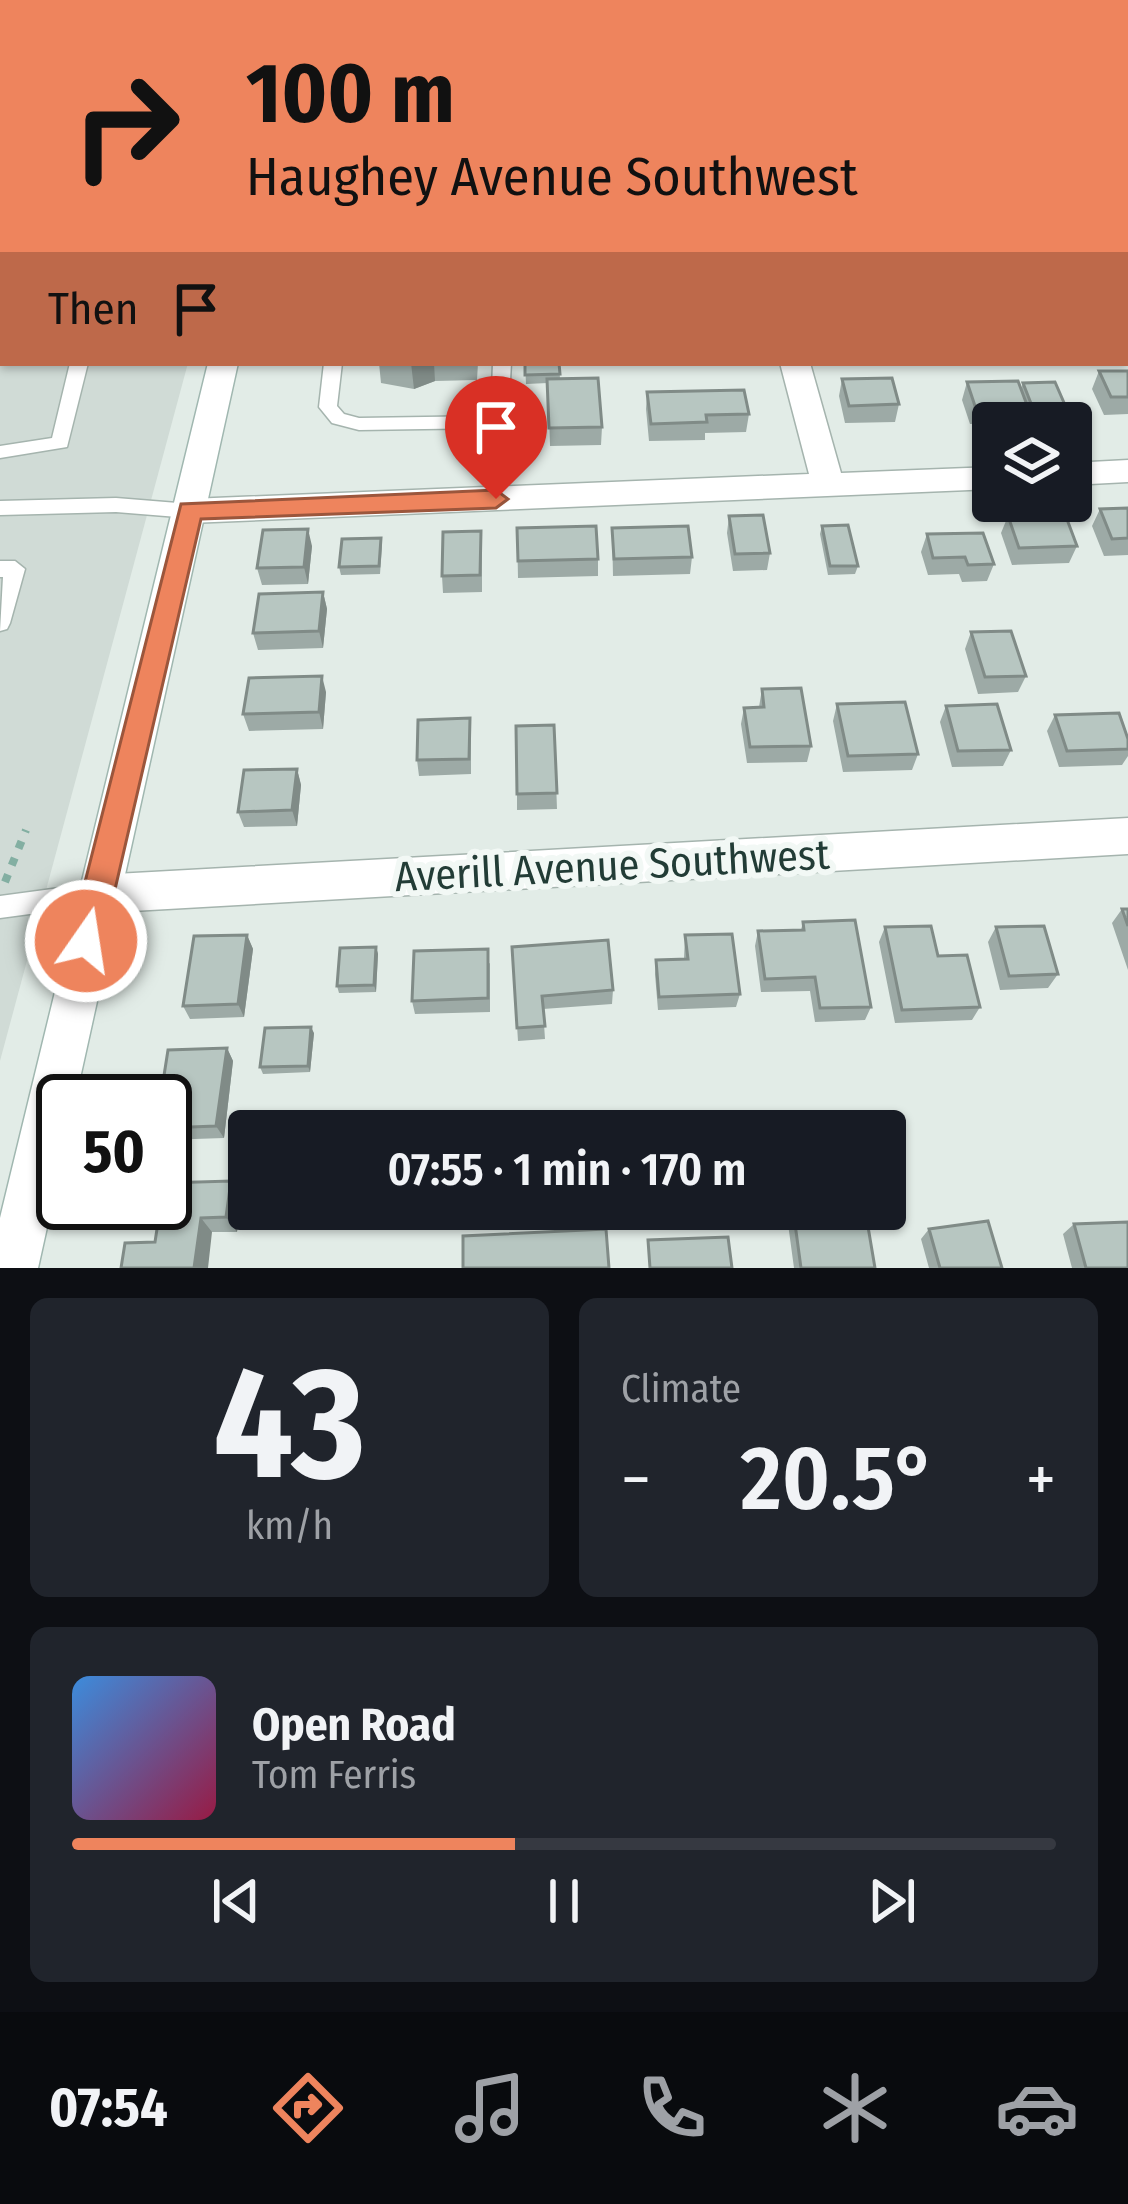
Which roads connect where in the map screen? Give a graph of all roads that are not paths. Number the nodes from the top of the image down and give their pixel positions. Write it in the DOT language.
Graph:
graph roads {
  1 [pos="79,366"];
  2 [pos="222,366"];
  3 [pos="333,366"];
  4 [pos="502,366"];
  5 [pos="796,366"];
  6 [pos="496,422"];
  7 [pos="0,452"];
  8 [pos="1128,471"];
  9 [pos="1092,473"];
  10 [pos="972,479"];
  11 [pos="827,485"];
  12 [pos="496,499"];
  13 [pos="0,508"];
  14 [pos="190,511"];
  15 [pos="0,569"];
  16 [pos="0,623"];
  17 [pos="1128,836"];
  18 [pos="97,894"];
  19 [pos="0,907"];
  20 [pos="13,1268"];
  1 -- 7 [label="lane"];
  2 -- 14 [label="street"];
  3 -- 6 [label="lane"];
  4 -- 6 [label="lane"];
  5 -- 11 [label="street"];
  6 -- 12 [label="lane"];
  8 -- 9 [label="street"];
  10 -- 11 [label="street"];
  11 -- 12 [label="street"];
  12 -- 14 [label="street"];
  13 -- 14 [label="lane"];
  14 -- 18 [label="street"];
  15 -- 16 [label="lane"];
  17 -- 18 [label="street, Averill Avenue Southwest"];
  18 -- 19 [label="lane"];
  18 -- 20 [label="street"];
}
